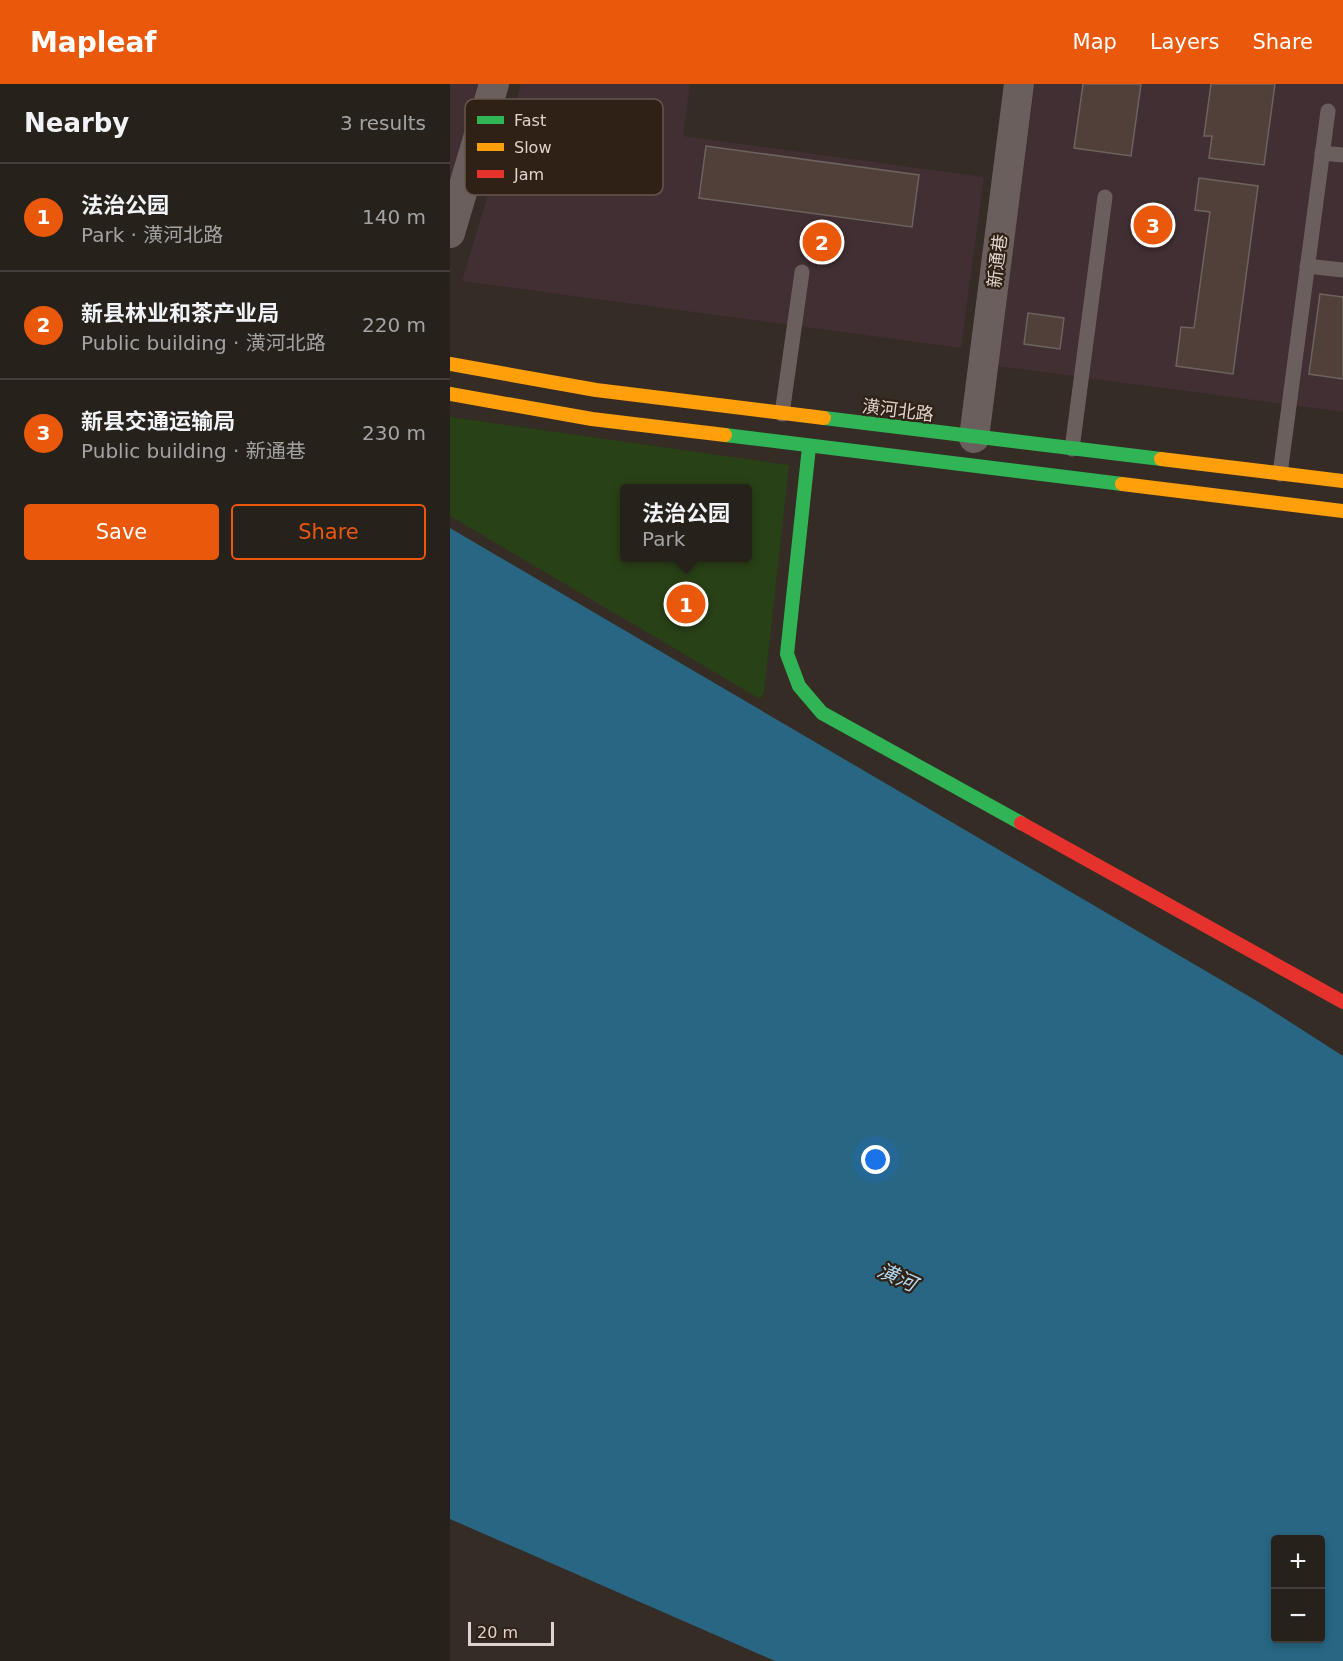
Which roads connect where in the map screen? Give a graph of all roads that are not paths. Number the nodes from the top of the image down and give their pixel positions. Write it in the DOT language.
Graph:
graph roads {
  1 [pos="494,84"];
  2 [pos="1019,84"];
  3 [pos="490,99"];
  4 [pos="1328,111"];
  5 [pos="1322,153"];
  6 [pos="1343,155"];
  7 [pos="465,182"];
  8 [pos="1105,197"];
  9 [pos="450,233"];
  10 [pos="1307,266"];
  11 [pos="1343,270"];
  12 [pos="802,272"];
  13 [pos="450,364"];
  14 [pos="450,394"];
  15 [pos="782,414"];
  16 [pos="974,438"];
  17 [pos="809,447"];
  18 [pos="1072,449"];
  19 [pos="1280,474"];
  20 [pos="1343,481"];
  21 [pos="1343,511"];
  22 [pos="1343,1002"];
  1 -- 3 [label="street"];
  2 -- 16 [label="street, 新通巷"];
  4 -- 5 [label="lane"];
  5 -- 6 [label="lane"];
  5 -- 10 [label="lane"];
  7 -- 9 [label="street"];
  8 -- 18 [label="lane"];
  10 -- 11 [label="lane"];
  10 -- 19 [label="lane"];
  12 -- 15 [label="lane"];
  13 -- 15 [label="main road, 潢河北路"];
  14 -- 17 [label="main road"];
  15 -- 16 [label="main road, 潢河北路"];
  16 -- 18 [label="main road, 潢河北路"];
  17 -- 21 [label="main road"];
  17 -- 22 [label="main road"];
  18 -- 19 [label="main road, 潢河北路"];
  19 -- 20 [label="main road, 潢河北路"];
}
